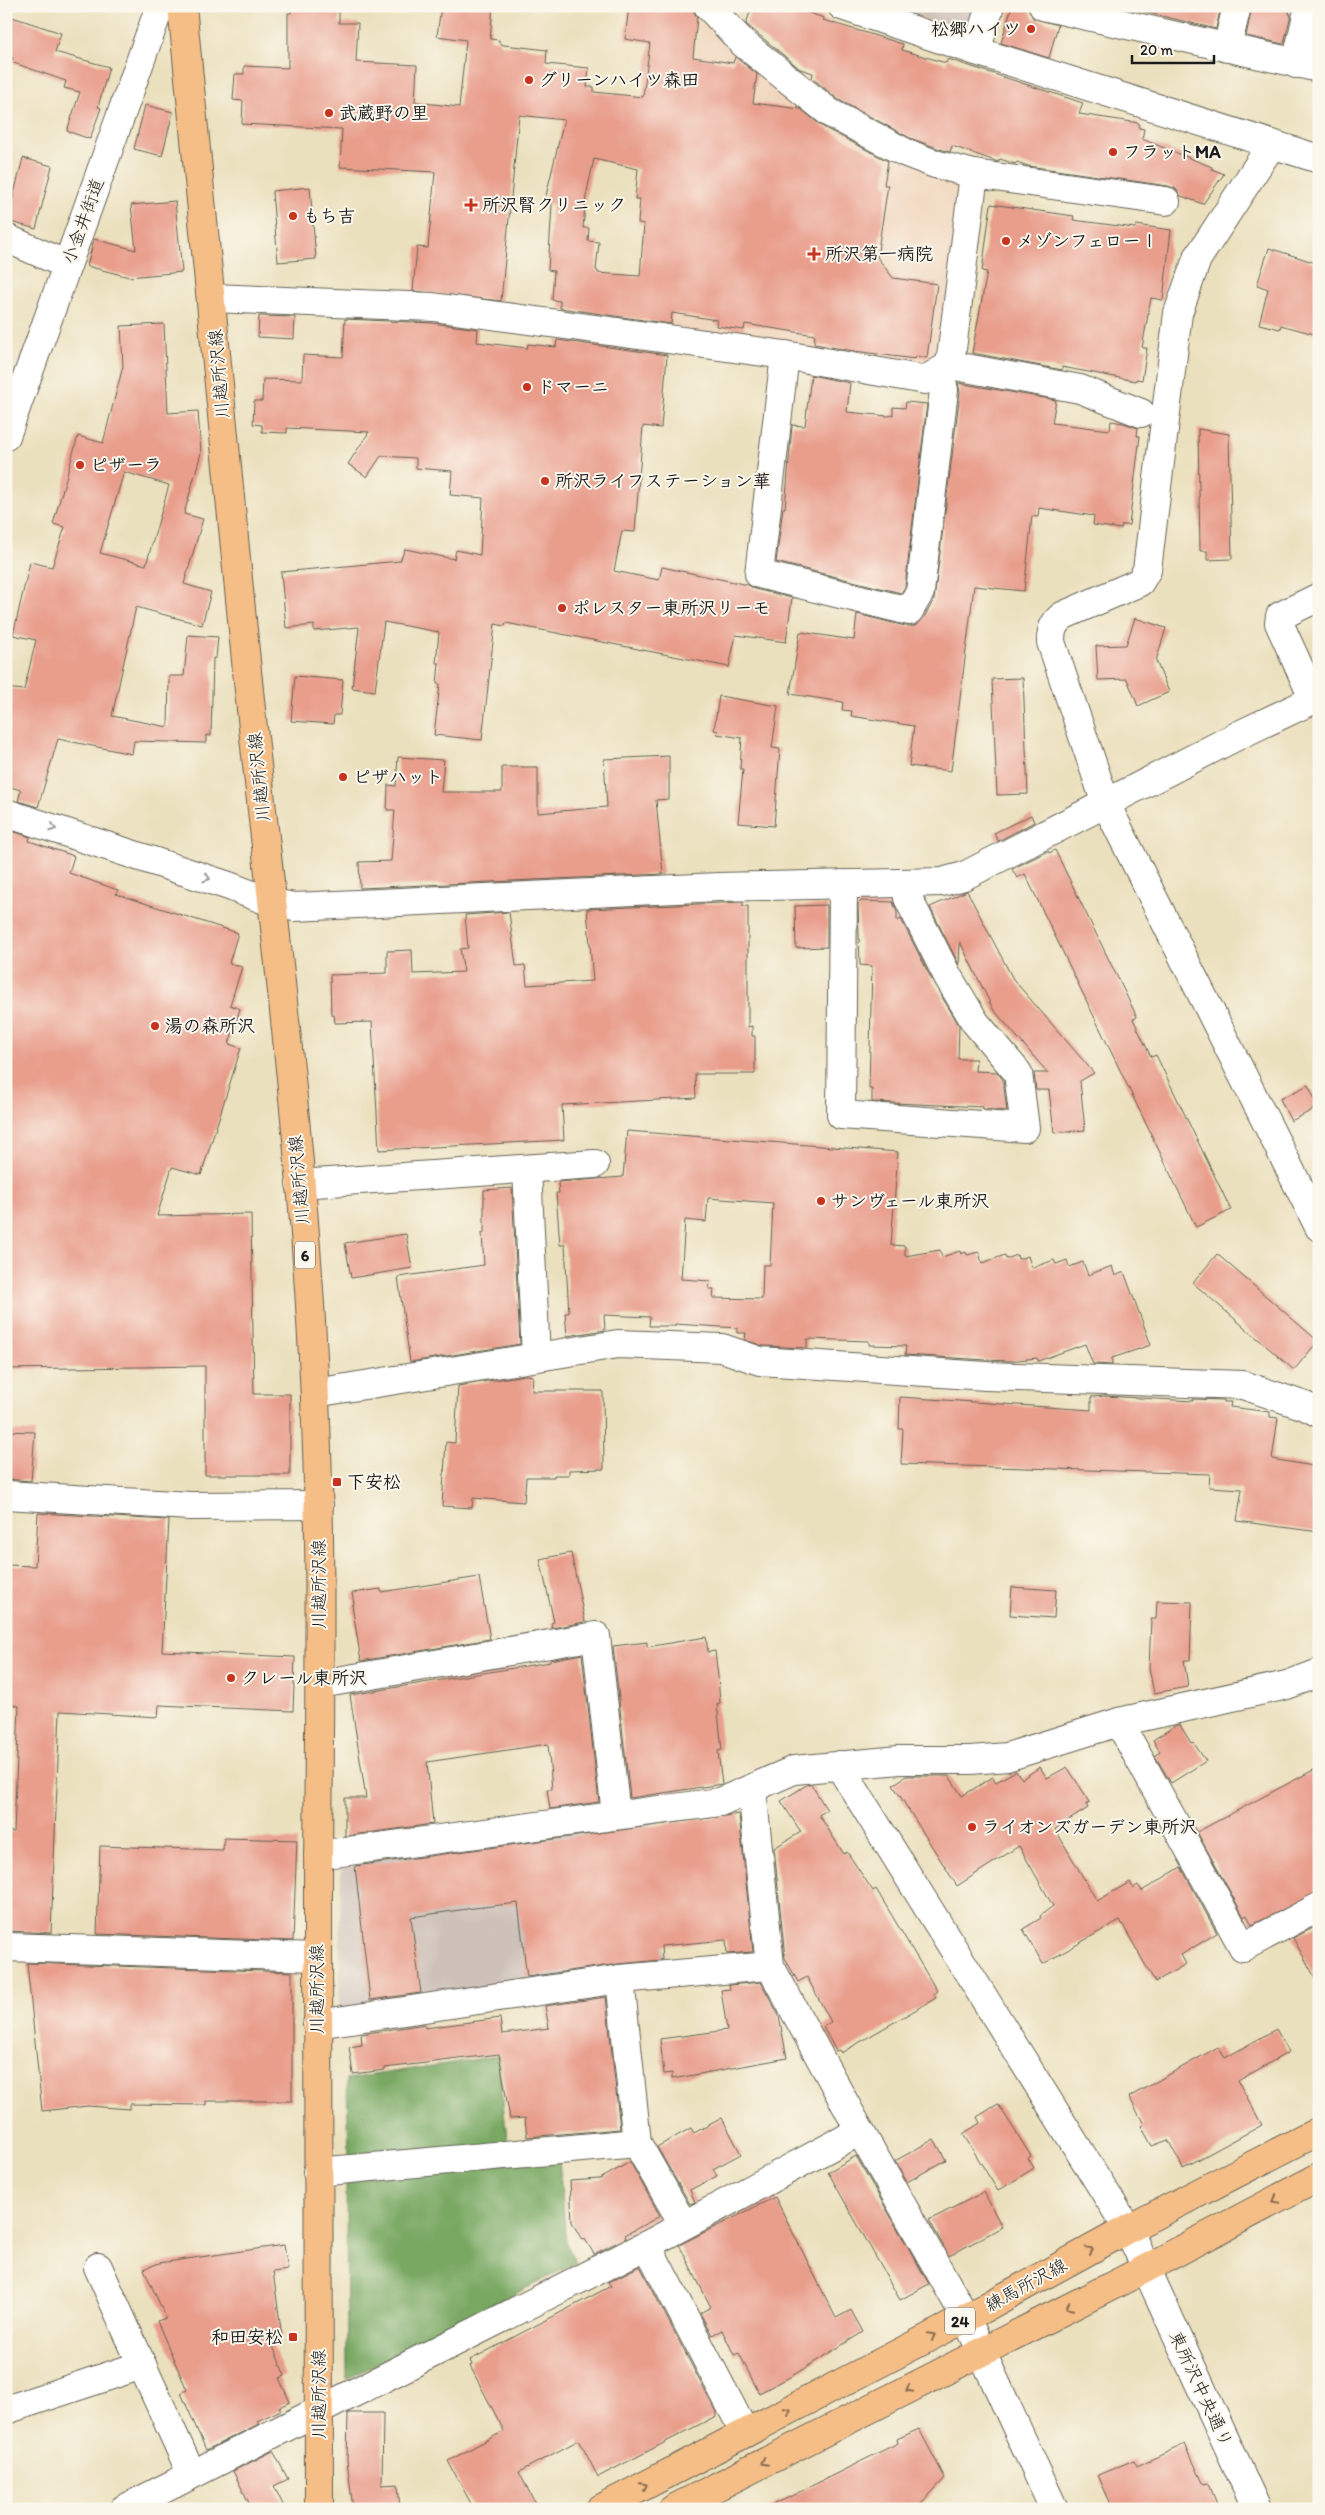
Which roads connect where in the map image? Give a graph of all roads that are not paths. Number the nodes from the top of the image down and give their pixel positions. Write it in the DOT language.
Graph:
graph roads {
  1 [pos="160,6"];
  2 [pos="182,6"];
  3 [pos="708,6"];
  4 [pos="842,6"];
  5 [pos="990,6"];
  6 [pos="1043,6"];
  7 [pos="1237,6"];
  8 [pos="1309,6"];
  9 [pos="1227,48"];
  10 [pos="976,51"];
  11 [pos="1307,66"];
  12 [pos="1272,144"];
  13 [pos="1319,158"];
  14 [pos="974,174"];
  15 [pos="1166,202"];
  16 [pos="6,238"];
  17 [pos="67,265"];
  18 [pos="212,298"];
  19 [pos="785,355"];
  20 [pos="945,369"];
  21 [pos="1141,413"];
  22 [pos="6,436"];
  23 [pos="1319,597"];
  24 [pos="1316,699"];
  25 [pos="1106,804"];
  26 [pos="6,813"];
  27 [pos="843,884"];
  28 [pos="906,884"];
  29 [pos="273,903"];
  30 [pos="595,1164"];
  31 [pos="527,1169"];
  32 [pos="300,1184"];
  33 [pos="1316,1215"];
  34 [pos="536,1357"];
  35 [pos="315,1393"];
  36 [pos="1319,1413"];
  37 [pos="6,1495"];
  38 [pos="319,1504"];
  39 [pos="1319,1673"];
  40 [pos="320,1684"];
  41 [pos="1119,1722"];
  42 [pos="840,1765"];
  43 [pos="752,1789"];
  44 [pos="616,1815"];
  45 [pos="318,1855"];
  46 [pos="1319,1907"];
  47 [pos="6,1947"];
  48 [pos="318,1957"];
  49 [pos="770,1966"];
  50 [pos="620,1979"];
  51 [pos="317,2024"];
  52 [pos="860,2131"];
  53 [pos="1319,2131"];
  54 [pos="637,2143"];
  55 [pos="317,2172"];
  56 [pos="1319,2177"];
  57 [pos="683,2224"];
  58 [pos="1128,2229"];
  59 [pos="646,2245"];
  60 [pos="98,2268"];
  61 [pos="1145,2268"];
  62 [pos="966,2318"];
  63 [pos="982,2351"];
  64 [pos="142,2365"];
  65 [pos="320,2409"];
  66 [pos="6,2410"];
  67 [pos="745,2433"];
  68 [pos="191,2473"];
  69 [pos="684,2506"];
  70 [pos="124,2509"];
  71 [pos="319,2509"];
  72 [pos="600,2509"];
  73 [pos="1054,2509"];
  74 [pos="1257,2509"];
  1 -- 17 [label="street, 小金井街道"];
  2 -- 18 [label="main road, 川越所沢線 / 6"];
  3 -- 14 [label="street"];
  4 -- 10 [label="street"];
  5 -- 10 [label="street"];
  6 -- 9 [label="street"];
  7 -- 9 [label="street"];
  8 -- 11 [label="street"];
  9 -- 11 [label="street"];
  10 -- 12 [label="street"];
  12 -- 13 [label="street"];
  12 -- 25 [label="street"];
  14 -- 15 [label="street"];
  14 -- 20 [label="street"];
  16 -- 17 [label="street"];
  17 -- 22 [label="street, 小金井街道"];
  18 -- 19 [label="street"];
  18 -- 29 [label="main road, 川越所沢線 / 6"];
  19 -- 20 [label="street"];
  19 -- 20 [label="street"];
  20 -- 21 [label="street"];
  23 -- 24 [label="street"];
  24 -- 25 [label="street"];
  25 -- 28 [label="street"];
  25 -- 33 [label="street"];
  26 -- 29 [label="street, one-way"];
  27 -- 28 [label="street"];
  27 -- 28 [label="street"];
  27 -- 29 [label="street"];
  29 -- 32 [label="main road, 川越所沢線 / 6"];
  30 -- 31 [label="street"];
  31 -- 32 [label="street"];
  31 -- 34 [label="street"];
  32 -- 35 [label="main road, 川越所沢線 / 6"];
  34 -- 35 [label="street"];
  34 -- 36 [label="street"];
  35 -- 38 [label="main road, 川越所沢線 / 6"];
  37 -- 38 [label="street"];
  38 -- 40 [label="main road, 川越所沢線 / 6"];
  39 -- 41 [label="street"];
  40 -- 44 [label="street"];
  40 -- 45 [label="main road, 川越所沢線 / 6"];
  41 -- 42 [label="street"];
  41 -- 46 [label="street"];
  42 -- 43 [label="street"];
  42 -- 58 [label="street, 東所沢中央通り"];
  43 -- 44 [label="street"];
  43 -- 49 [label="street"];
  44 -- 45 [label="street"];
  45 -- 48 [label="main road, 川越所沢線 / 6"];
  47 -- 48 [label="street"];
  48 -- 51 [label="main road, 川越所沢線 / 6"];
  49 -- 50 [label="street"];
  49 -- 52 [label="street"];
  50 -- 51 [label="street"];
  50 -- 54 [label="street"];
  51 -- 55 [label="main road, 川越所沢線 / 6"];
  52 -- 57 [label="street"];
  52 -- 62 [label="street"];
  53 -- 58 [label="main road, 練馬所沢線 / 24"];
  54 -- 55 [label="street"];
  54 -- 57 [label="street"];
  55 -- 65 [label="main road, 川越所沢線 / 6"];
  56 -- 61 [label="main road, 24, one-way"];
  57 -- 59 [label="street"];
  58 -- 61 [label="street, 東所沢中央通り"];
  62 -- 58 [label="main road, 練馬所沢線 / 24, one-way"];
  59 -- 65 [label="street"];
  59 -- 67 [label="street"];
  60 -- 64 [label="street"];
  61 -- 63 [label="main road, 24, one-way"];
  61 -- 74 [label="street, 東所沢中央通り"];
  62 -- 63 [label="street"];
  67 -- 62 [label="main road, 練馬所沢線 / 24, one-way"];
  63 -- 69 [label="main road, 24, one-way"];
  63 -- 73 [label="street"];
  64 -- 66 [label="street"];
  64 -- 68 [label="street"];
  65 -- 68 [label="street"];
  65 -- 71 [label="main road, 川越所沢線 / 6"];
  72 -- 67 [label="main road, 練馬所沢線 / 24, one-way"];
  68 -- 70 [label="street"];
}
